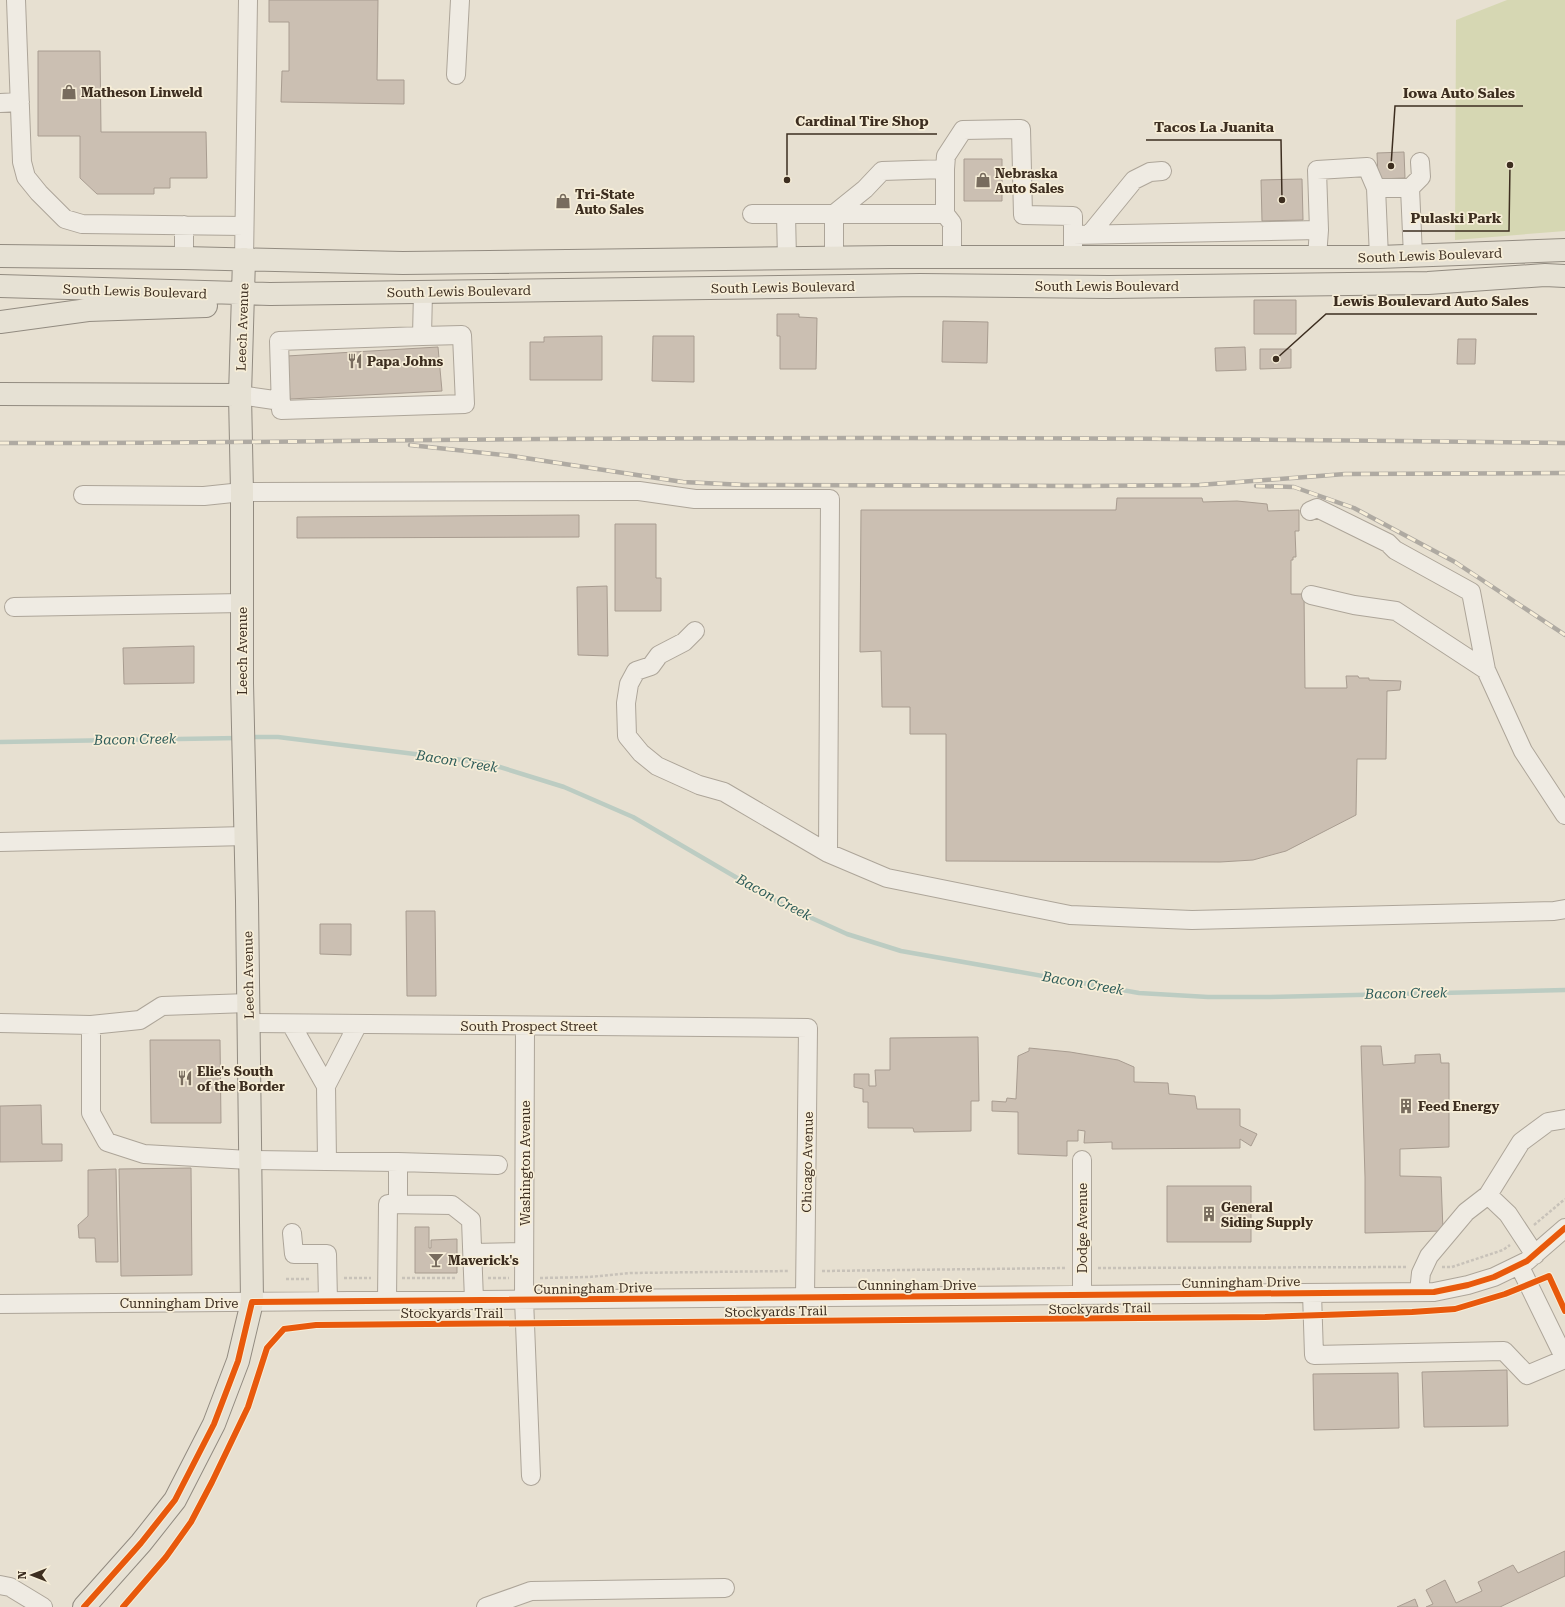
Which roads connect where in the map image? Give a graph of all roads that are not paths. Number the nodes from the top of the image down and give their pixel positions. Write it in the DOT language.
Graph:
graph roads {
  1 [pos="16,0"];
  2 [pos="248,0"];
  3 [pos="460,0"];
  4 [pos="456,75"];
  5 [pos="0,102"];
  6 [pos="20,102"];
  7 [pos="1420,162"];
  8 [pos="944,169"];
  9 [pos="1162,171"];
  10 [pos="1376,188"];
  11 [pos="1410,188"];
  12 [pos="752,214"];
  13 [pos="786,214"];
  14 [pos="834,214"];
  15 [pos="944,214"];
  16 [pos="184,225"];
  17 [pos="244,226"];
  18 [pos="1319,230"];
  19 [pos="1262,231"];
  20 [pos="1082,235"];
  21 [pos="0,239"];
  22 [pos="1565,250"];
  23 [pos="0,256"];
  24 [pos="1413,256"];
  25 [pos="65,257"];
  26 [pos="952,257"];
  27 [pos="1073,257"];
  28 [pos="1260,257"];
  29 [pos="1317,257"];
  30 [pos="1379,257"];
  31 [pos="184,258"];
  32 [pos="834,258"];
  33 [pos="244,259"];
  34 [pos="786,259"];
  35 [pos="1565,276"];
  36 [pos="1428,282"];
  37 [pos="0,286"];
  38 [pos="1565,289"];
  39 [pos="424,292"];
  40 [pos="243,294"];
  41 [pos="0,322"];
  42 [pos="422,336"];
  43 [pos="0,394"];
  44 [pos="240,395"];
  45 [pos="280,401"];
  46 [pos="242,492"];
  47 [pos="83,495"];
  48 [pos="1310,512"];
  49 [pos="1311,595"];
  50 [pos="242,603"];
  51 [pos="14,607"];
  52 [pos="695,631"];
  53 [pos="1486,670"];
  54 [pos="1565,815"];
  55 [pos="246,836"];
  56 [pos="0,842"];
  57 [pos="828,853"];
  58 [pos="1565,909"];
  59 [pos="249,1013"];
  60 [pos="0,1023"];
  61 [pos="291,1024"];
  62 [pos="358,1024"];
  63 [pos="91,1025"];
  64 [pos="525,1026"];
  65 [pos="808,1028"];
  66 [pos="326,1086"];
  67 [pos="1565,1119"];
  68 [pos="249,1160"];
  69 [pos="1082,1160"];
  70 [pos="327,1161"];
  71 [pos="398,1162"];
  72 [pos="498,1165"];
  73 [pos="1488,1194"];
  74 [pos="398,1204"];
  75 [pos="1565,1228"];
  76 [pos="292,1233"];
  77 [pos="524,1252"];
  78 [pos="473,1253"];
  79 [pos="1535,1254"];
  80 [pos="1519,1265"];
  81 [pos="1419,1292"];
  82 [pos="1312,1293"];
  83 [pos="1082,1295"];
  84 [pos="805,1297"];
  85 [pos="524,1299"];
  86 [pos="474,1300"];
  87 [pos="328,1301"];
  88 [pos="387,1301"];
  89 [pos="252,1302"];
  90 [pos="0,1304"];
  91 [pos="1565,1359"];
  92 [pos="531,1476"];
  93 [pos="0,1585"];
  94 [pos="725,1588"];
  95 [pos="43,1607"];
  96 [pos="84,1607"];
  97 [pos="486,1607"];
  1 -- 6 [label="street"];
  2 -- 17 [label="street, Leech Avenue"];
  3 -- 4 [label="street"];
  5 -- 6 [label="street"];
  6 -- 16 [label="street"];
  7 -- 11 [label="street"];
  8 -- 14 [label="street"];
  8 -- 15 [label="street"];
  8 -- 20 [label="street"];
  9 -- 20 [label="street"];
  10 -- 11 [label="street"];
  10 -- 18 [label="street"];
  10 -- 30 [label="street"];
  11 -- 24 [label="street"];
  12 -- 13 [label="street"];
  13 -- 14 [label="street"];
  13 -- 34 [label="street"];
  14 -- 15 [label="street"];
  14 -- 32 [label="street"];
  15 -- 26 [label="street"];
  16 -- 17 [label="street"];
  16 -- 31 [label="street"];
  17 -- 33 [label="street, Leech Avenue"];
  18 -- 19 [label="street"];
  18 -- 29 [label="street"];
  19 -- 20 [label="street"];
  19 -- 28 [label="street"];
  20 -- 27 [label="street"];
  21 -- 25 [label="main road"];
  22 -- 24 [label="main road, South Lewis Boulevard"];
  23 -- 25 [label="main road, South Lewis Boulevard"];
  24 -- 30 [label="main road, South Lewis Boulevard"];
  25 -- 31 [label="main road, South Lewis Boulevard"];
  26 -- 27 [label="main road, South Lewis Boulevard"];
  26 -- 32 [label="main road, South Lewis Boulevard"];
  27 -- 28 [label="main road, South Lewis Boulevard"];
  28 -- 29 [label="main road, South Lewis Boulevard"];
  29 -- 30 [label="main road, South Lewis Boulevard"];
  31 -- 33 [label="main road, South Lewis Boulevard"];
  32 -- 34 [label="main road, South Lewis Boulevard"];
  33 -- 34 [label="main road, South Lewis Boulevard"];
  33 -- 40 [label="main road, Leech Avenue"];
  35 -- 36 [label="main road, South Lewis Boulevard"];
  36 -- 38 [label="main road"];
  36 -- 39 [label="main road, South Lewis Boulevard"];
  37 -- 40 [label="main road, South Lewis Boulevard"];
  39 -- 40 [label="main road, South Lewis Boulevard"];
  39 -- 42 [label="street"];
  40 -- 41 [label="main road"];
  40 -- 44 [label="main road, Leech Avenue"];
  42 -- 45 [label="street"];
  42 -- 45 [label="street"];
  43 -- 44 [label="main road"];
  44 -- 45 [label="street"];
  44 -- 46 [label="main road, Leech Avenue"];
  46 -- 47 [label="street"];
  46 -- 50 [label="main road, Leech Avenue"];
  46 -- 57 [label="street"];
  48 -- 53 [label="street"];
  49 -- 53 [label="street"];
  50 -- 51 [label="street"];
  50 -- 55 [label="main road, Leech Avenue"];
  52 -- 57 [label="street"];
  53 -- 54 [label="street"];
  55 -- 56 [label="street"];
  55 -- 59 [label="main road, Leech Avenue"];
  57 -- 58 [label="street"];
  59 -- 61 [label="street, South Prospect Street"];
  59 -- 63 [label="street, South Prospect Street"];
  59 -- 68 [label="main road, Leech Avenue"];
  60 -- 63 [label="street, South Prospect Street"];
  61 -- 62 [label="street, South Prospect Street"];
  61 -- 66 [label="street"];
  62 -- 64 [label="street, South Prospect Street"];
  62 -- 66 [label="street"];
  63 -- 68 [label="street"];
  64 -- 65 [label="street, South Prospect Street"];
  64 -- 77 [label="street, Washington Avenue"];
  65 -- 84 [label="street, Chicago Avenue"];
  66 -- 70 [label="street"];
  67 -- 73 [label="street"];
  68 -- 70 [label="street"];
  68 -- 89 [label="main road, Leech Avenue"];
  69 -- 83 [label="street, Dodge Avenue"];
  70 -- 71 [label="street"];
  71 -- 72 [label="street"];
  71 -- 74 [label="street"];
  73 -- 79 [label="street"];
  73 -- 81 [label="street"];
  74 -- 78 [label="street"];
  74 -- 88 [label="street"];
  75 -- 79 [label="street, Cunningham Drive"];
  76 -- 87 [label="street"];
  77 -- 78 [label="street"];
  77 -- 85 [label="street, Washington Avenue"];
  78 -- 86 [label="street"];
  79 -- 80 [label="street, Cunningham Drive"];
  80 -- 81 [label="street, Cunningham Drive"];
  80 -- 91 [label="street"];
  81 -- 82 [label="street, Cunningham Drive"];
  82 -- 83 [label="street, Cunningham Drive"];
  82 -- 91 [label="street"];
  83 -- 84 [label="street, Cunningham Drive"];
  84 -- 85 [label="street, Cunningham Drive"];
  85 -- 86 [label="street, Cunningham Drive"];
  85 -- 92 [label="street, Washington Avenue"];
  86 -- 88 [label="street, Cunningham Drive"];
  87 -- 88 [label="street, Cunningham Drive"];
  87 -- 89 [label="street, Cunningham Drive"];
  89 -- 90 [label="street, Cunningham Drive"];
  89 -- 96 [label="main road, Leech Avenue"];
  93 -- 95 [label="street"];
  94 -- 97 [label="street"];
}
